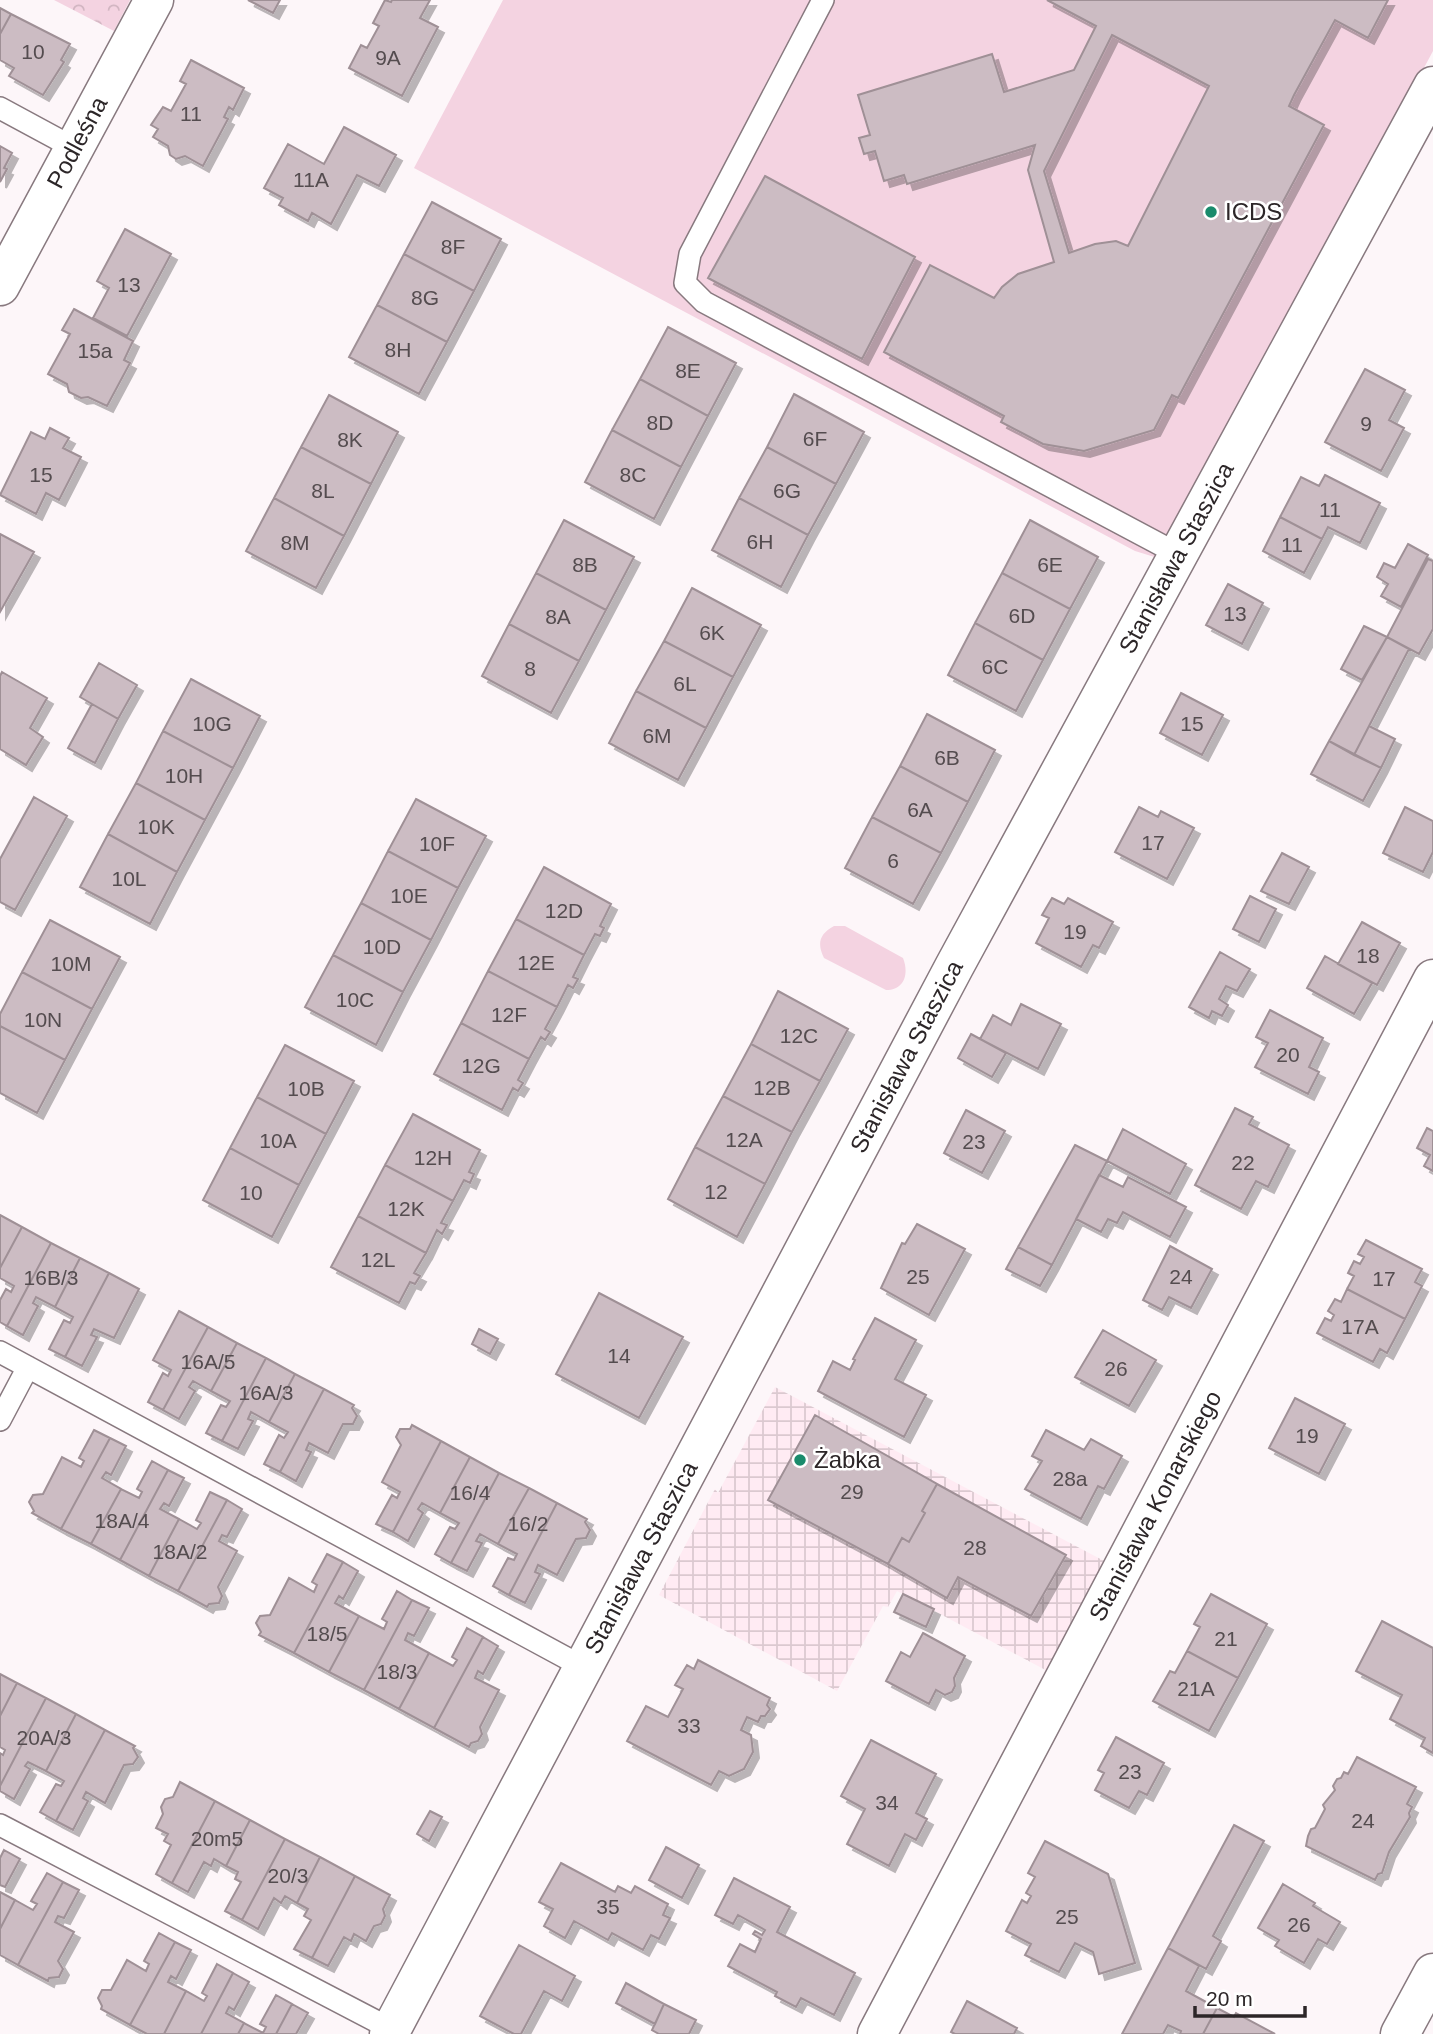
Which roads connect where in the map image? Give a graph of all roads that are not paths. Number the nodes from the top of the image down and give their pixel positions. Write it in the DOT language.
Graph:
graph roads {
  1 [pos="154,0"];
  2 [pos="823,0"];
  3 [pos="1433,86"];
  4 [pos="0,108"];
  5 [pos="75,148"];
  6 [pos="0,286"];
  7 [pos="1178,554"];
  8 [pos="1433,979"];
  9 [pos="0,1352"];
  10 [pos="28,1367"];
  11 [pos="0,1420"];
  12 [pos="583,1667"];
  13 [pos="0,1825"];
  14 [pos="1433,1973"];
  15 [pos="390,2032"];
  16 [pos="877,2034"];
  17 [pos="1400,2034"];
  1 -- 5 [label="street, Podleśna"];
  2 -- 7 [label="lane"];
  3 -- 7 [label="street, Stanisława Staszica"];
  4 -- 5 [label="lane"];
  5 -- 6 [label="street, Podleśna"];
  7 -- 12 [label="street, Stanisława Staszica"];
  8 -- 16 [label="street, Stanisława Konarskiego"];
  9 -- 10 [label="lane"];
  10 -- 11 [label="lane"];
  10 -- 12 [label="lane"];
  12 -- 15 [label="street, Stanisława Staszica"];
  13 -- 15 [label="lane"];
  14 -- 17 [label="street"];
}
